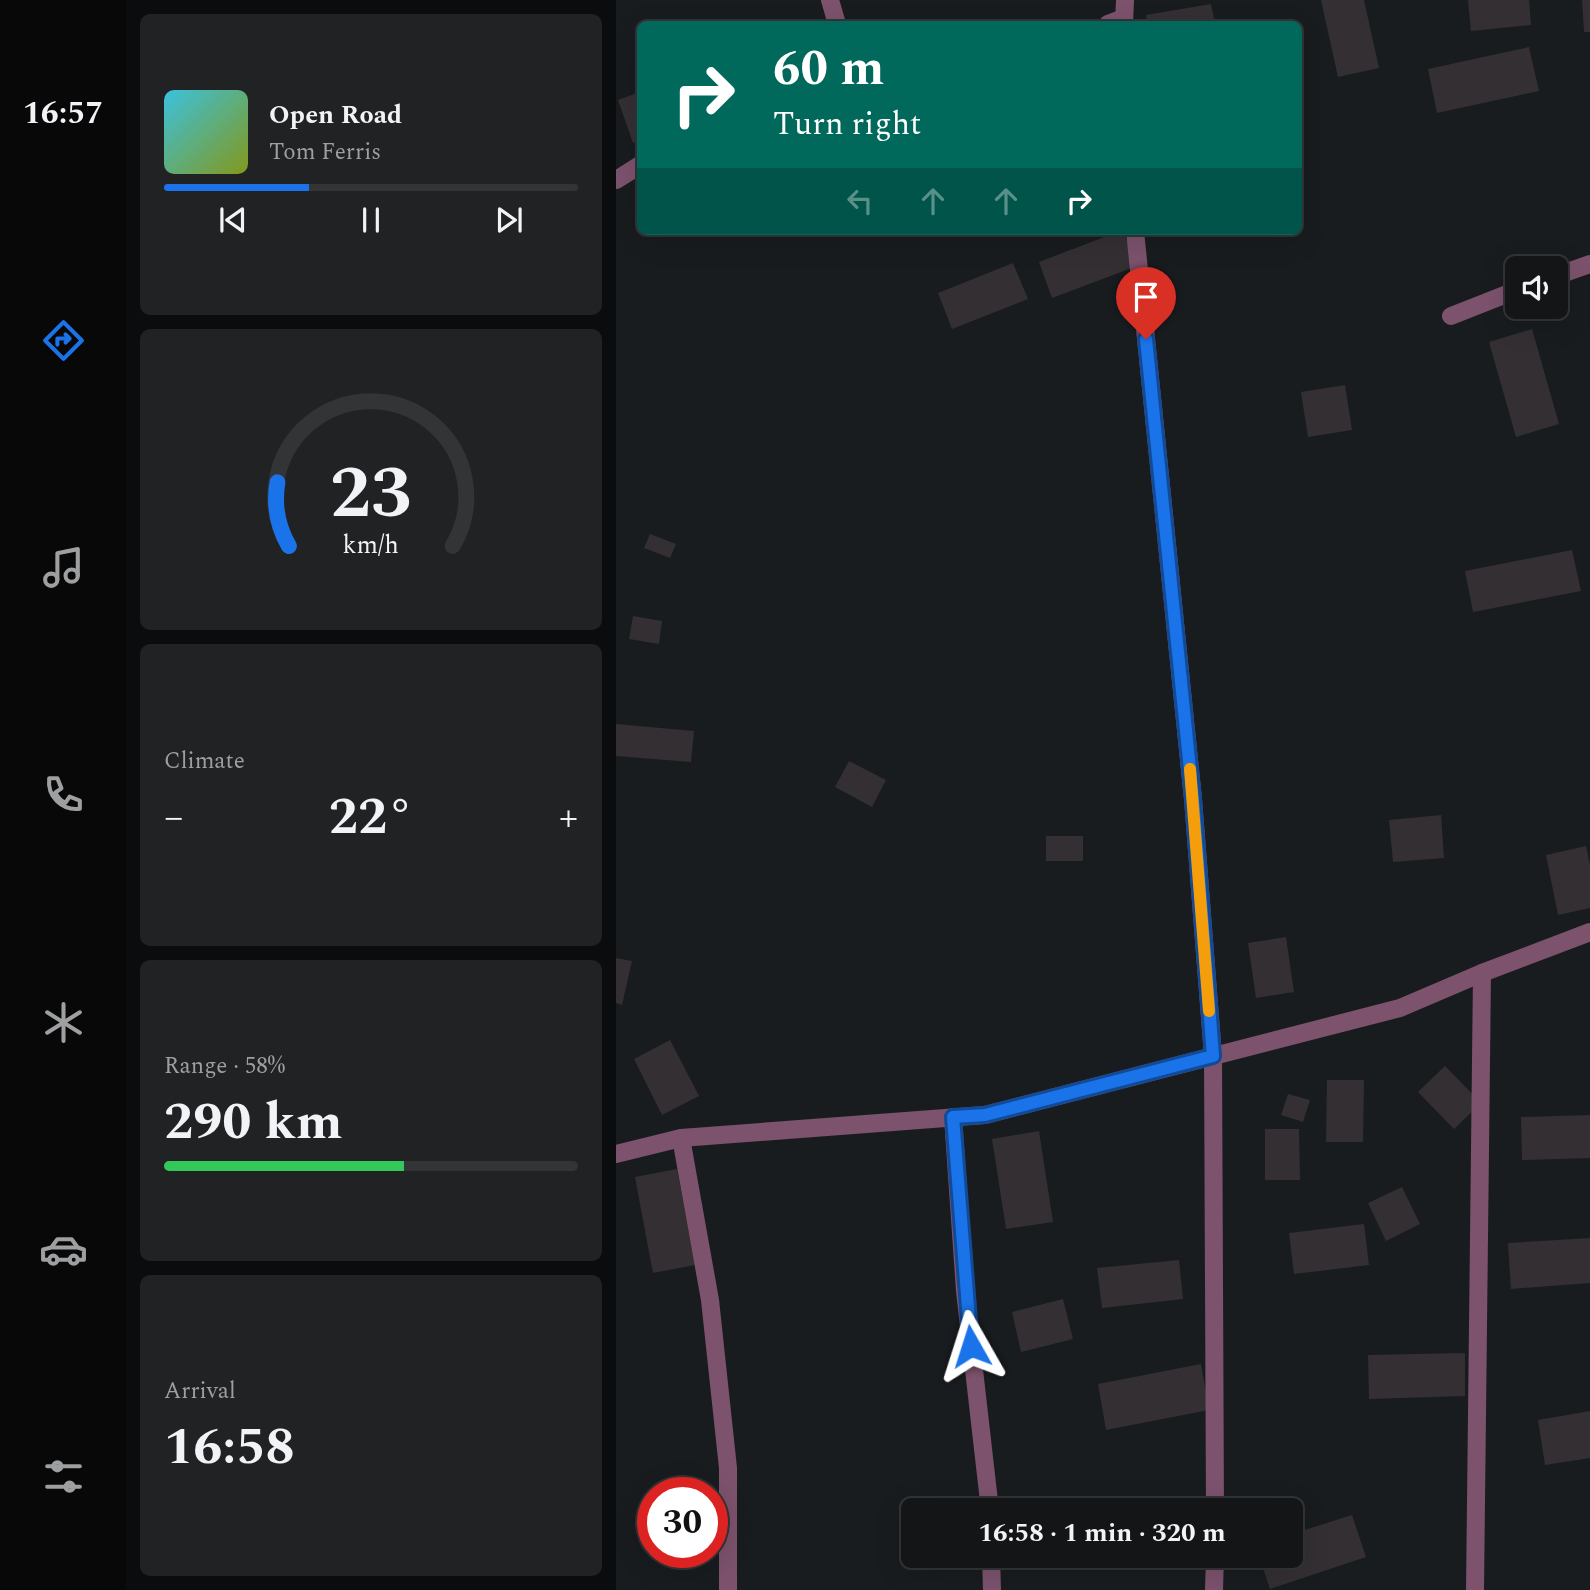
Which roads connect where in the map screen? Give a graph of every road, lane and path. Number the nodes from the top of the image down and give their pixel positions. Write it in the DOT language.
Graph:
graph roads {
  1 [pos="830,0"];
  2 [pos="1125,0"];
  3 [pos="836,21"];
  4 [pos="1118,21"];
  5 [pos="637,167"];
  6 [pos="616,180"];
  7 [pos="1135,235"];
  8 [pos="1590,264"];
  9 [pos="1568,272"];
  10 [pos="1505,295"];
  11 [pos="1451,316"];
  12 [pos="1590,932"];
  13 [pos="1482,973"];
  14 [pos="1213,1056"];
  15 [pos="953,1117"];
  16 [pos="681,1138"];
  17 [pos="616,1154"];
  18 [pos="989,1498"];
  19 [pos="1215,1498"];
  20 [pos="991,1568"];
  21 [pos="1215,1568"];
  22 [pos="728,1590"];
  23 [pos="992,1590"];
  24 [pos="1214,1590"];
  25 [pos="1475,1590"];
  1 -- 3 [label="street"];
  2 -- 4 [label="street"];
  5 -- 6 [label="street"];
  7 -- 14 [label="street"];
  8 -- 9 [label="street"];
  10 -- 11 [label="street"];
  12 -- 13 [label="street"];
  13 -- 14 [label="street"];
  13 -- 25 [label="street"];
  14 -- 15 [label="street"];
  14 -- 19 [label="street"];
  15 -- 16 [label="street"];
  15 -- 18 [label="street"];
  16 -- 17 [label="street"];
  16 -- 22 [label="street"];
  20 -- 23 [label="street"];
  21 -- 24 [label="street"];
}
